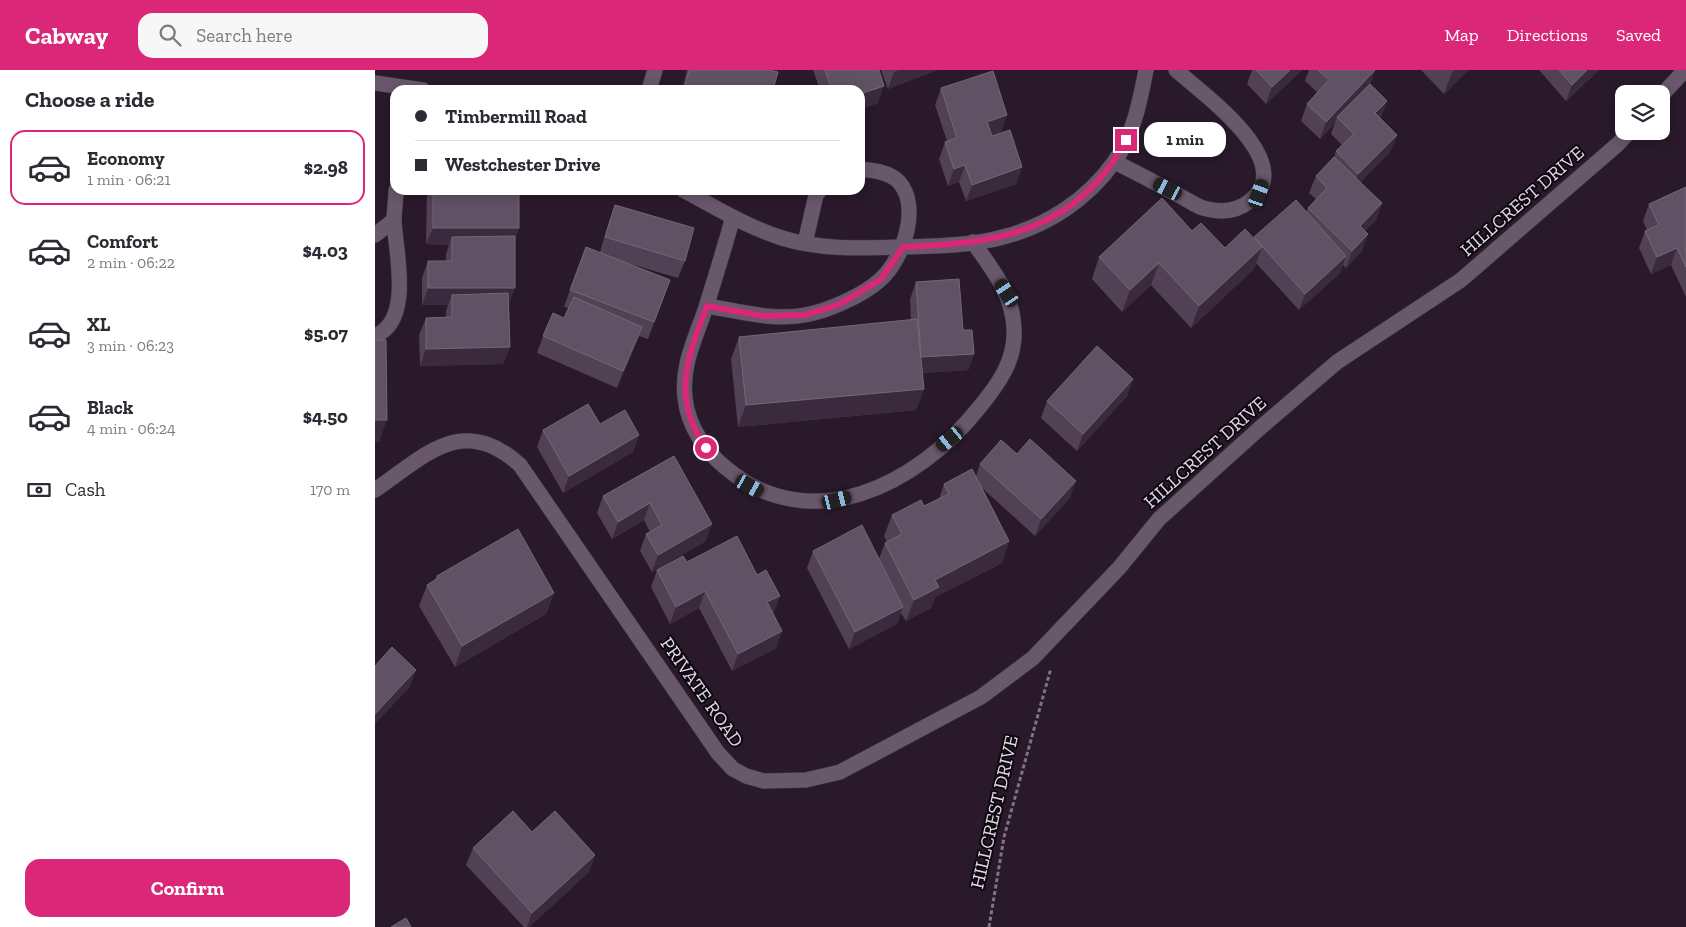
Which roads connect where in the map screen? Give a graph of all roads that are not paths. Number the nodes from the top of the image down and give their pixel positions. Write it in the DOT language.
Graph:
graph roads {
  1 [pos="655,70"];
  2 [pos="1146,70"];
  3 [pos="1176,70"];
  4 [pos="1685,70"];
  5 [pos="375,83"];
  6 [pos="650,85"];
  7 [pos="390,86"];
  8 [pos="1670,86"];
  9 [pos="1622,140"];
  10 [pos="1115,162"];
  11 [pos="865,170"];
  12 [pos="396,195"];
  13 [pos="692,195"];
  14 [pos="816,195"];
  15 [pos="733,217"];
  16 [pos="394,220"];
  17 [pos="375,235"];
  18 [pos="973,242"];
  19 [pos="805,243"];
  20 [pos="903,247"];
  21 [pos="707,306"];
  22 [pos="375,336"];
  23 [pos="375,490"];
  24 [pos="1062,628"];
  1 -- 6 [label="street"];
  2 -- 10 [label="street"];
  3 -- 10 [label="street"];
  4 -- 8 [label="street"];
  5 -- 7 [label="street"];
  9 -- 24 [label="street, HILLCREST DRIVE"];
  10 -- 18 [label="street"];
  11 -- 20 [label="street"];
  12 -- 16 [label="street"];
  13 -- 15 [label="street"];
  14 -- 19 [label="street"];
  15 -- 19 [label="street"];
  15 -- 21 [label="street"];
  16 -- 17 [label="street"];
  16 -- 22 [label="street"];
  18 -- 20 [label="street"];
  18 -- 21 [label="street"];
  19 -- 20 [label="street"];
  20 -- 21 [label="street"];
  23 -- 24 [label="street, PRIVATE ROAD"];
}
